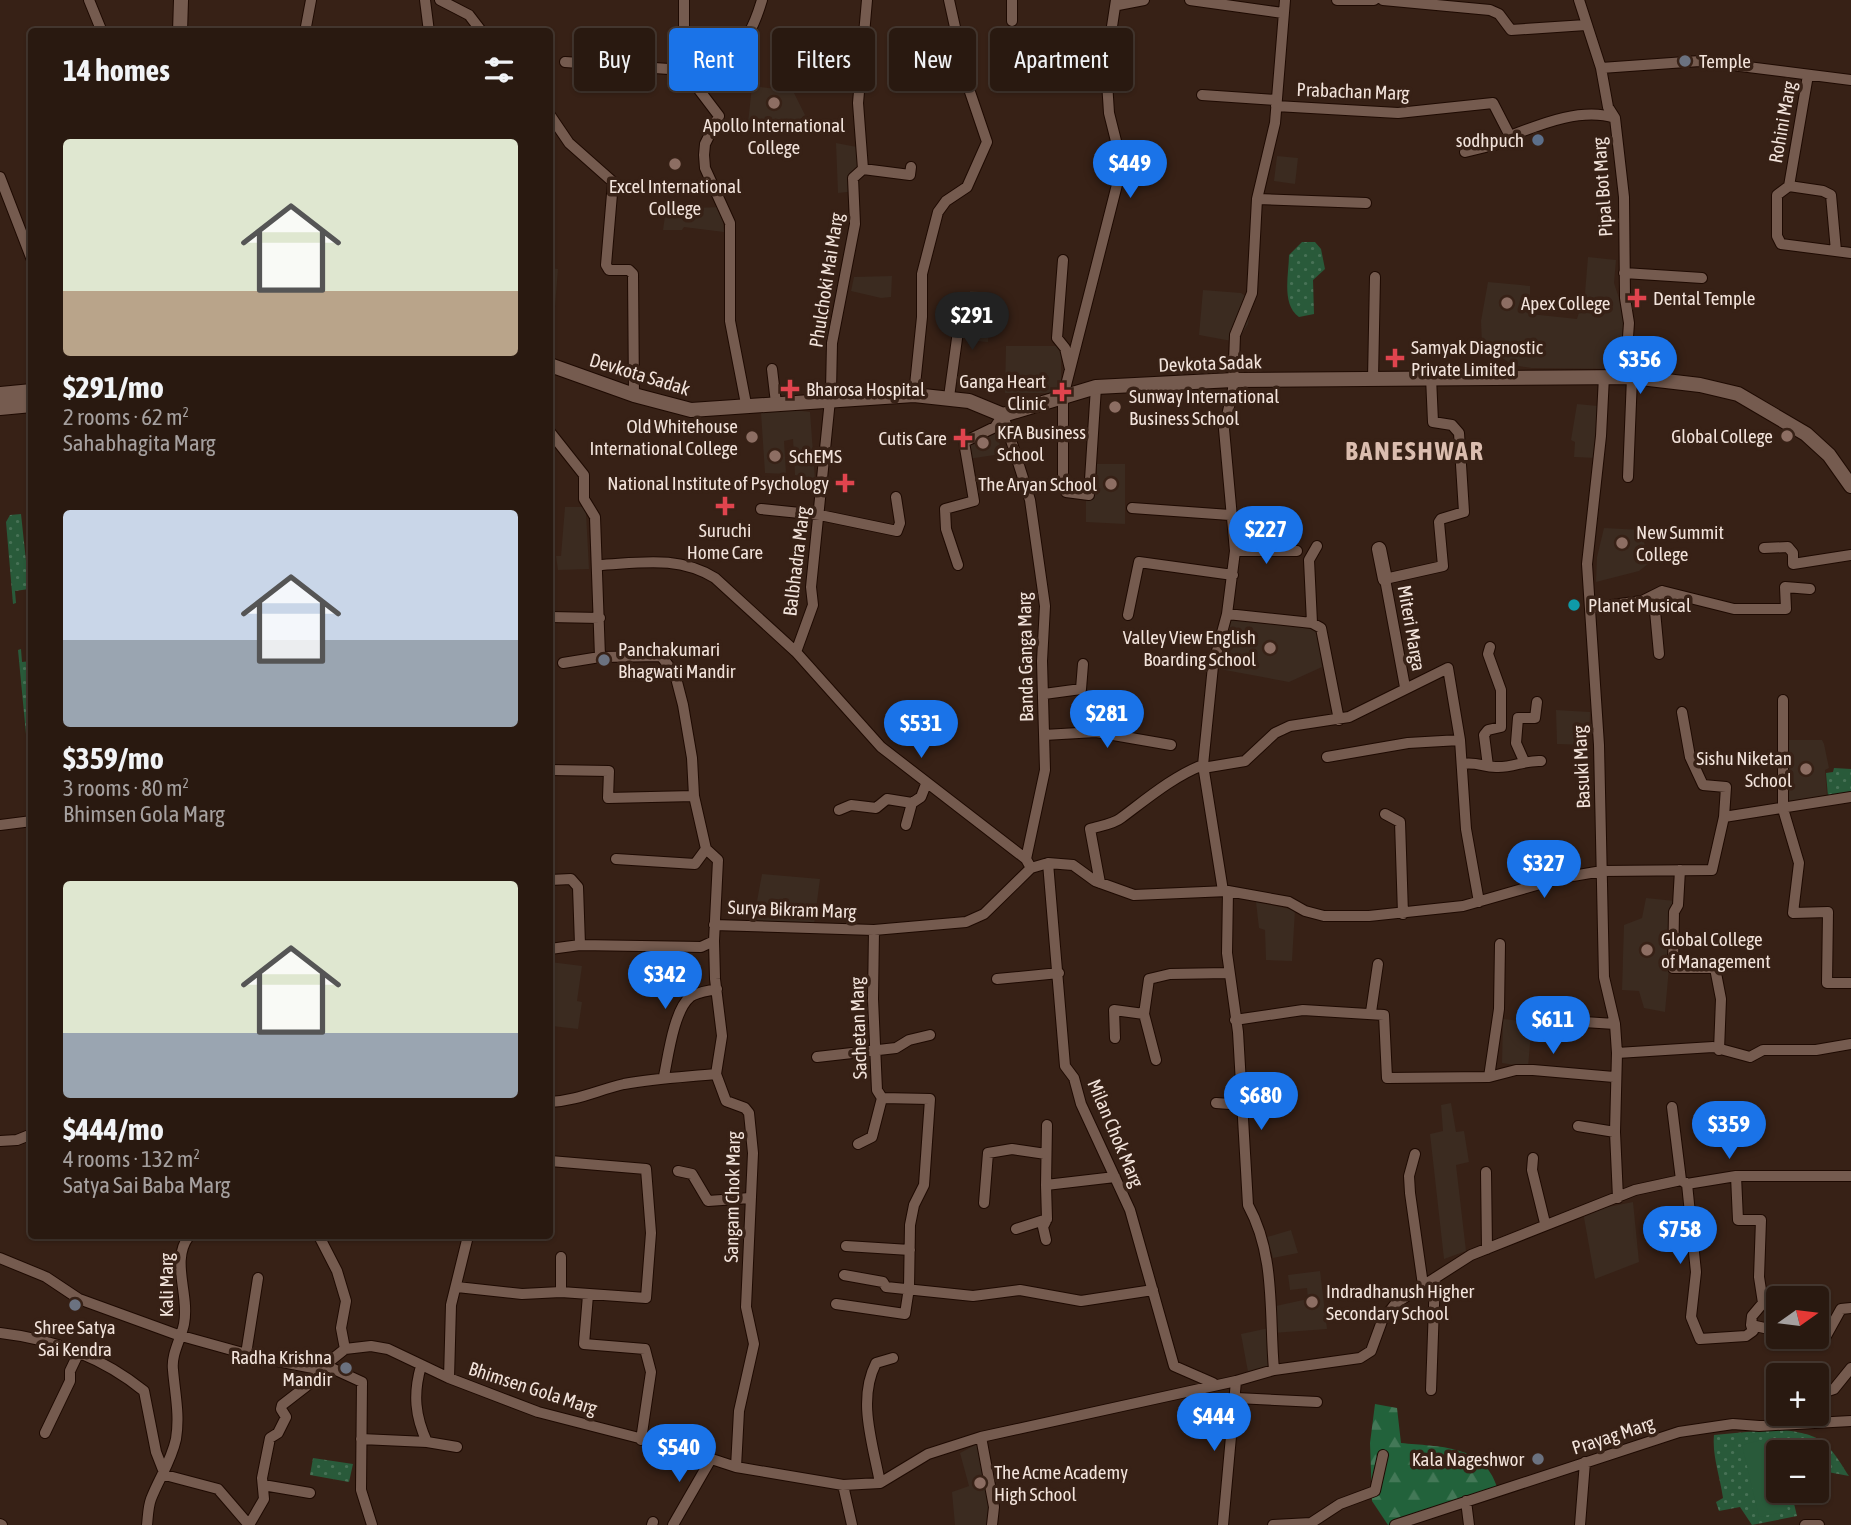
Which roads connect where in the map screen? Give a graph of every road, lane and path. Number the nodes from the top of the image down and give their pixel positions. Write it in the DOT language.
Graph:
graph roads {
  1 [pos="89,0"];
  2 [pos="181,0"];
  3 [pos="311,0"];
  4 [pos="425,0"];
  5 [pos="440,0"];
  6 [pos="684,0"];
  7 [pos="762,0"];
  8 [pos="867,0"];
  9 [pos="949,0"];
  10 [pos="1012,0"];
  11 [pos="1144,0"];
  12 [pos="1190,0"];
  13 [pos="1284,0"];
  14 [pos="1337,0"];
  15 [pos="1374,0"];
  16 [pos="1383,0"];
  17 [pos="1579,0"];
  18 [pos="1117,3"];
  19 [pos="1283,13"];
  20 [pos="1012,21"];
  21 [pos="1586,25"];
  22 [pos="100,28"];
  23 [pos="180,28"];
  24 [pos="306,28"];
  25 [pos="428,28"];
  26 [pos="479,28"];
  27 [pos="684,28"];
  28 [pos="753,28"];
  29 [pos="565,62"];
  30 [pos="1601,68"];
  31 [pos="669,69"];
  32 [pos="1808,75"];
  33 [pos="1851,80"];
  34 [pos="701,91"];
  35 [pos="1202,95"];
  36 [pos="1276,103"];
  37 [pos="1615,118"];
  38 [pos="553,120"];
  39 [pos="1510,136"];
  40 [pos="1465,152"];
  41 [pos="911,167"];
  42 [pos="863,169"];
  43 [pos="0,177"];
  44 [pos="1788,186"];
  45 [pos="1257,199"];
  46 [pos="1366,203"];
  47 [pos="28,250"];
  48 [pos="1836,251"];
  49 [pos="1851,253"];
  50 [pos="1063,260"];
  51 [pos="1624,273"];
  52 [pos="1375,276"];
  53 [pos="1702,278"];
  54 [pos="962,302"];
  55 [pos="553,366"];
  56 [pos="772,369"];
  57 [pos="1070,371"];
  58 [pos="1604,376"];
  59 [pos="1432,377"];
  60 [pos="1628,378"];
  61 [pos="1373,379"];
  62 [pos="1233,380"];
  63 [pos="1096,387"];
  64 [pos="28,391"];
  65 [pos="0,394"];
  66 [pos="634,395"];
  67 [pos="914,395"];
  68 [pos="949,397"];
  69 [pos="1063,397"];
  70 [pos="776,402"];
  71 [pos="827,402"];
  72 [pos="746,404"];
  73 [pos="28,405"];
  74 [pos="0,408"];
  75 [pos="1003,415"];
  76 [pos="553,436"];
  77 [pos="1628,477"];
  78 [pos="1851,486"];
  79 [pos="896,496"];
  80 [pos="1132,508"];
  81 [pos="761,509"];
  82 [pos="820,515"];
  83 [pos="1230,515"];
  84 [pos="1317,546"];
  85 [pos="1378,547"];
  86 [pos="1764,548"];
  87 [pos="1236,551"];
  88 [pos="1297,551"];
  89 [pos="1851,555"];
  90 [pos="598,565"];
  91 [pos="958,565"];
  92 [pos="1233,575"];
  93 [pos="1385,579"];
  94 [pos="1810,589"];
  95 [pos="1661,591"];
  96 [pos="1590,608"];
  97 [pos="1227,614"];
  98 [pos="1128,615"];
  99 [pos="553,617"];
  100 [pos="600,618"];
  101 [pos="1312,623"];
  102 [pos="1490,647"];
  103 [pos="796,652"];
  104 [pos="1659,654"];
  105 [pos="600,657"];
  106 [pos="564,663"];
  107 [pos="1083,664"];
  108 [pos="1405,687"];
  109 [pos="1044,694"];
  110 [pos="1783,700"];
  111 [pos="1537,702"];
  112 [pos="1682,712"];
  113 [pos="1339,720"];
  114 [pos="1044,735"];
  115 [pos="1460,740"];
  116 [pos="1171,745"];
  117 [pos="1327,757"];
  118 [pos="1524,761"];
  119 [pos="1541,761"];
  120 [pos="1462,764"];
  121 [pos="1203,766"];
  122 [pos="1488,766"];
  123 [pos="553,770"];
  124 [pos="926,784"];
  125 [pos="694,796"];
  126 [pos="1851,797"];
  127 [pos="912,803"];
  128 [pos="1783,809"];
  129 [pos="839,810"];
  130 [pos="1385,814"];
  131 [pos="1724,817"];
  132 [pos="28,822"];
  133 [pos="0,825"];
  134 [pos="905,825"];
  135 [pos="706,849"];
  136 [pos="616,859"];
  137 [pos="1028,863"];
  138 [pos="1048,863"];
  139 [pos="1680,870"];
  140 [pos="1602,871"];
  141 [pos="553,880"];
  142 [pos="1100,883"];
  143 [pos="1226,891"];
  144 [pos="1479,902"];
  145 [pos="1403,914"];
  146 [pos="714,925"];
  147 [pos="874,930"];
  148 [pos="714,941"];
  149 [pos="1500,944"];
  150 [pos="580,945"];
  151 [pos="553,949"];
  152 [pos="1378,964"];
  153 [pos="1059,973"];
  154 [pos="1228,973"];
  155 [pos="997,979"];
  156 [pos="1851,983"];
  157 [pos="717,989"];
  158 [pos="1371,1012"];
  159 [pos="1144,1014"];
  160 [pos="1235,1020"];
  161 [pos="1553,1020"];
  162 [pos="1615,1024"];
  163 [pos="930,1035"];
  164 [pos="1115,1038"];
  165 [pos="1851,1044"];
  166 [pos="877,1049"];
  167 [pos="1719,1050"];
  168 [pos="1617,1053"];
  169 [pos="817,1057"];
  170 [pos="1156,1060"];
  171 [pos="716,1074"];
  172 [pos="664,1076"];
  173 [pos="1489,1077"];
  174 [pos="1615,1077"];
  175 [pos="882,1098"];
  176 [pos="553,1102"];
  177 [pos="1216,1103"];
  178 [pos="1244,1105"];
  179 [pos="1672,1107"];
  180 [pos="1047,1125"];
  181 [pos="1577,1126"];
  182 [pos="1615,1132"];
  183 [pos="28,1136"];
  184 [pos="0,1142"];
  185 [pos="858,1144"];
  186 [pos="1046,1154"];
  187 [pos="1415,1154"];
  188 [pos="1533,1158"];
  189 [pos="553,1161"];
  190 [pos="678,1171"];
  191 [pos="1486,1172"];
  192 [pos="1737,1176"];
  193 [pos="1851,1176"];
  194 [pos="1115,1177"];
  195 [pos="1684,1182"];
  196 [pos="1046,1185"];
  197 [pos="750,1198"];
  198 [pos="1618,1198"];
  199 [pos="984,1203"];
  200 [pos="1048,1219"];
  201 [pos="1545,1223"];
  202 [pos="1016,1230"];
  203 [pos="187,1239"];
  204 [pos="321,1239"];
  205 [pos="467,1239"];
  206 [pos="1046,1240"];
  207 [pos="846,1247"];
  208 [pos="1487,1249"];
  209 [pos="910,1250"];
  210 [pos="561,1257"];
  211 [pos="0,1258"];
  212 [pos="844,1275"];
  213 [pos="258,1278"];
  214 [pos="1435,1278"];
  215 [pos="1423,1285"];
  216 [pos="457,1287"];
  217 [pos="909,1288"];
  218 [pos="1153,1290"];
  219 [pos="561,1292"];
  220 [pos="588,1295"];
  221 [pos="836,1304"];
  222 [pos="1851,1308"];
  223 [pos="1751,1325"];
  224 [pos="1766,1328"];
  225 [pos="1829,1331"];
  226 [pos="0,1334"];
  227 [pos="178,1335"];
  228 [pos="345,1349"];
  229 [pos="79,1352"];
  230 [pos="246,1354"];
  231 [pos="893,1358"];
  232 [pos="325,1365"];
  233 [pos="421,1366"];
  234 [pos="1851,1368"];
  235 [pos="1274,1370"];
  236 [pos="449,1378"];
  237 [pos="1236,1381"];
  238 [pos="1217,1384"];
  239 [pos="1431,1390"];
  240 [pos="1829,1391"];
  241 [pos="1236,1398"];
  242 [pos="1317,1402"];
  243 [pos="1851,1421"];
  244 [pos="1829,1422"];
  245 [pos="1766,1425"];
  246 [pos="45,1433"];
  247 [pos="981,1437"];
  248 [pos="361,1439"];
  249 [pos="641,1440"];
  250 [pos="427,1442"];
  251 [pos="457,1447"];
  252 [pos="1383,1455"];
  253 [pos="712,1459"];
  254 [pos="1585,1462"];
  255 [pos="736,1467"];
  256 [pos="164,1475"];
  257 [pos="880,1483"];
  258 [pos="263,1485"];
  259 [pos="843,1485"];
  260 [pos="310,1493"];
  261 [pos="1466,1501"];
  262 [pos="147,1525"];
  263 [pos="249,1525"];
  264 [pos="372,1525"];
  265 [pos="673,1525"];
  266 [pos="852,1525"];
  267 [pos="992,1525"];
  268 [pos="1223,1525"];
  269 [pos="1273,1525"];
  270 [pos="1395,1525"];
  271 [pos="1469,1525"];
  272 [pos="1580,1525"];
  273 [pos="1805,1525"];
  274 [pos="1819,1525"];
  1 -- 22 [label="street"];
  2 -- 23 [label="main road"];
  3 -- 24 [label="street"];
  4 -- 25 [label="street"];
  5 -- 26 [label="street"];
  6 -- 27 [label="street"];
  7 -- 28 [label="street"];
  8 -- 42 [label="street, Phulchoki Mai Marg"];
  9 -- 67 [label="street"];
  10 -- 20 [label="street"];
  11 -- 18 [label="street"];
  12 -- 19 [label="street"];
  13 -- 19 [label="street"];
  14 -- 15 [label="street"];
  16 -- 21 [label="street"];
  17 -- 21 [label="street, Pipal Bot Marg"];
  18 -- 57 [label="street"];
  19 -- 36 [label="street"];
  21 -- 30 [label="street, Pipal Bot Marg"];
  29 -- 31 [label="street"];
  30 -- 32 [label="street"];
  30 -- 37 [label="street, Pipal Bot Marg"];
  32 -- 33 [label="street"];
  32 -- 44 [label="street, Rohini Marg"];
  34 -- 72 [label="street"];
  35 -- 36 [label="street"];
  36 -- 39 [label="street, Prabachan Marg"];
  36 -- 45 [label="street"];
  37 -- 39 [label="street"];
  37 -- 51 [label="street, Pipal Bot Marg"];
  38 -- 66 [label="street"];
  39 -- 40 [label="street"];
  41 -- 42 [label="street"];
  42 -- 71 [label="street, Phulchoki Mai Marg"];
  43 -- 47 [label="street"];
  44 -- 48 [label="street, Rohini Marg"];
  44 -- 48 [label="street"];
  45 -- 46 [label="street"];
  45 -- 62 [label="street"];
  48 -- 49 [label="street"];
  50 -- 57 [label="street"];
  51 -- 53 [label="street"];
  51 -- 60 [label="street, Pipal Bot Marg"];
  52 -- 61 [label="street"];
  54 -- 68 [label="street"];
  55 -- 66 [label="main road, Devkota Sadak"];
  56 -- 70 [label="street"];
  57 -- 69 [label="street"];
  58 -- 59 [label="main road, Devkota Sadak"];
  58 -- 60 [label="main road, Devkota Sadak"];
  58 -- 96 [label="street, Basuki Marg"];
  59 -- 61 [label="main road, Devkota Sadak"];
  59 -- 93 [label="street, Miteri Marga"];
  60 -- 77 [label="street, Pipal Bot Marg"];
  60 -- 78 [label="main road, Devkota Sadak"];
  61 -- 62 [label="main road, Devkota Sadak"];
  62 -- 63 [label="main road, Devkota Sadak"];
  62 -- 83 [label="street"];
  63 -- 69 [label="main road, Devkota Sadak"];
  63 -- 69 [label="street"];
  64 -- 65 [label="main road"];
  66 -- 72 [label="main road, Devkota Sadak"];
  67 -- 68 [label="main road, Devkota Sadak"];
  67 -- 71 [label="main road, Devkota Sadak"];
  68 -- 75 [label="main road, Devkota Sadak"];
  69 -- 75 [label="main road, Devkota Sadak"];
  70 -- 71 [label="main road, Devkota Sadak"];
  70 -- 72 [label="main road, Devkota Sadak"];
  71 -- 82 [label="street, Balbhadra Marg"];
  73 -- 74 [label="main road"];
  75 -- 91 [label="street"];
  75 -- 109 [label="street, Banda Ganga Marg"];
  76 -- 90 [label="street"];
  79 -- 82 [label="street"];
  80 -- 83 [label="street"];
  81 -- 82 [label="street"];
  82 -- 103 [label="street, Balbhadra Marg"];
  83 -- 87 [label="street"];
  84 -- 101 [label="street"];
  85 -- 93 [label="main road"];
  86 -- 89 [label="street"];
  87 -- 88 [label="street"];
  87 -- 92 [label="street"];
  90 -- 100 [label="street"];
  90 -- 103 [label="street"];
  92 -- 97 [label="street"];
  92 -- 98 [label="street"];
  93 -- 108 [label="street, Miteri Marga"];
  94 -- 95 [label="street"];
  95 -- 96 [label="street"];
  95 -- 104 [label="street"];
  96 -- 140 [label="street, Basuki Marg"];
  97 -- 101 [label="street"];
  97 -- 121 [label="street"];
  99 -- 100 [label="street"];
  100 -- 105 [label="street"];
  101 -- 113 [label="street"];
  102 -- 122 [label="street"];
  103 -- 124 [label="street"];
  105 -- 106 [label="street"];
  105 -- 125 [label="street"];
  107 -- 109 [label="street"];
  108 -- 113 [label="street"];
  108 -- 115 [label="street, Miteri Marga"];
  109 -- 114 [label="street, Banda Ganga Marg"];
  110 -- 128 [label="street"];
  111 -- 118 [label="street"];
  112 -- 131 [label="street"];
  113 -- 121 [label="street"];
  114 -- 116 [label="street"];
  114 -- 137 [label="street, Banda Ganga Marg"];
  115 -- 117 [label="street"];
  115 -- 120 [label="street, Miteri Marga"];
  118 -- 119 [label="street"];
  118 -- 122 [label="street"];
  120 -- 122 [label="street"];
  120 -- 144 [label="street, Miteri Marga"];
  121 -- 142 [label="street"];
  121 -- 143 [label="street"];
  123 -- 125 [label="street"];
  124 -- 127 [label="street"];
  124 -- 137 [label="street"];
  125 -- 135 [label="street"];
  126 -- 128 [label="street"];
  127 -- 129 [label="street"];
  127 -- 134 [label="street"];
  128 -- 131 [label="street"];
  128 -- 156 [label="street"];
  130 -- 145 [label="street"];
  131 -- 139 [label="street"];
  132 -- 133 [label="street"];
  135 -- 136 [label="street"];
  135 -- 146 [label="street"];
  137 -- 138 [label="street"];
  137 -- 147 [label="street, Surya Bikram Marg"];
  138 -- 142 [label="street"];
  138 -- 153 [label="street, Milan Chok Marg"];
  139 -- 140 [label="street"];
  139 -- 167 [label="street"];
  140 -- 144 [label="street"];
  140 -- 162 [label="street, Basuki Marg"];
  141 -- 150 [label="street"];
  142 -- 143 [label="street"];
  143 -- 145 [label="street"];
  143 -- 154 [label="street"];
  144 -- 145 [label="street"];
  146 -- 147 [label="street, Surya Bikram Marg"];
  146 -- 148 [label="street, Surya Bikram Marg"];
  147 -- 166 [label="street, Sachetan Marg"];
  148 -- 150 [label="street, Surya Bikram Marg"];
  148 -- 157 [label="street"];
  149 -- 173 [label="street"];
  150 -- 151 [label="street, Surya Bikram Marg"];
  152 -- 158 [label="street"];
  153 -- 155 [label="street"];
  153 -- 194 [label="street, Milan Chok Marg"];
  154 -- 159 [label="street"];
  154 -- 160 [label="street"];
  157 -- 171 [label="street"];
  157 -- 172 [label="street"];
  158 -- 160 [label="street"];
  158 -- 173 [label="street"];
  159 -- 164 [label="street"];
  159 -- 170 [label="street"];
  160 -- 178 [label="street"];
  161 -- 162 [label="street"];
  162 -- 168 [label="street, Basuki Marg"];
  163 -- 166 [label="street"];
  165 -- 167 [label="street"];
  166 -- 169 [label="street"];
  166 -- 175 [label="street, Sachetan Marg"];
  167 -- 168 [label="street"];
  168 -- 174 [label="street, Basuki Marg"];
  171 -- 172 [label="street"];
  171 -- 197 [label="street, Sangam Chok Marg"];
  172 -- 176 [label="street"];
  173 -- 174 [label="street"];
  174 -- 182 [label="street, Basuki Marg"];
  175 -- 185 [label="street"];
  175 -- 209 [label="street, Sachetan Marg"];
  177 -- 178 [label="street"];
  178 -- 235 [label="street"];
  179 -- 195 [label="street"];
  180 -- 186 [label="street"];
  181 -- 182 [label="street"];
  182 -- 198 [label="street, Basuki Marg"];
  183 -- 184 [label="street"];
  186 -- 196 [label="street"];
  186 -- 199 [label="street"];
  187 -- 215 [label="street"];
  188 -- 201 [label="street"];
  189 -- 220 [label="street"];
  190 -- 197 [label="street"];
  191 -- 208 [label="street"];
  192 -- 193 [label="street"];
  192 -- 195 [label="street"];
  192 -- 223 [label="street"];
  194 -- 196 [label="street"];
  194 -- 218 [label="street, Milan Chok Marg"];
  195 -- 198 [label="street"];
  195 -- 223 [label="street"];
  196 -- 200 [label="street"];
  197 -- 255 [label="street, Sangam Chok Marg"];
  198 -- 201 [label="street"];
  200 -- 202 [label="street"];
  200 -- 206 [label="street"];
  201 -- 208 [label="street"];
  203 -- 227 [label="street, Kali Marg"];
  204 -- 228 [label="street"];
  205 -- 216 [label="street"];
  207 -- 209 [label="street"];
  208 -- 214 [label="street"];
  209 -- 217 [label="street, Sachetan Marg"];
  210 -- 219 [label="street"];
  211 -- 227 [label="street"];
  212 -- 217 [label="street"];
  213 -- 230 [label="street"];
  214 -- 215 [label="street"];
  214 -- 239 [label="street"];
  215 -- 235 [label="street, Bhimsen Gola Marg"];
  216 -- 219 [label="street"];
  216 -- 236 [label="street"];
  217 -- 218 [label="street"];
  217 -- 221 [label="street"];
  218 -- 238 [label="street, Milan Chok Marg"];
  219 -- 220 [label="street"];
  220 -- 249 [label="street"];
  222 -- 225 [label="street"];
  223 -- 224 [label="street"];
  226 -- 229 [label="street"];
  227 -- 230 [label="street"];
  227 -- 256 [label="street, Kali Marg"];
  228 -- 232 [label="street"];
  228 -- 233 [label="street, Bhimsen Gola Marg"];
  229 -- 246 [label="street"];
  229 -- 256 [label="street"];
  230 -- 232 [label="street"];
  231 -- 257 [label="street"];
  232 -- 248 [label="street"];
  232 -- 258 [label="street"];
  233 -- 236 [label="street, Bhimsen Gola Marg"];
  233 -- 250 [label="street"];
  234 -- 240 [label="street"];
  235 -- 237 [label="street, Bhimsen Gola Marg"];
  236 -- 249 [label="street, Bhimsen Gola Marg"];
  237 -- 238 [label="street, Bhimsen Gola Marg"];
  237 -- 241 [label="street"];
  238 -- 247 [label="street, Bhimsen Gola Marg"];
  241 -- 242 [label="street"];
  241 -- 268 [label="street"];
  243 -- 244 [label="street, Prayag Marg"];
  245 -- 254 [label="street, Prayag Marg"];
  247 -- 257 [label="street, Bhimsen Gola Marg"];
  247 -- 267 [label="street"];
  248 -- 250 [label="street"];
  248 -- 264 [label="street"];
  249 -- 253 [label="street, Bhimsen Gola Marg"];
  250 -- 251 [label="street"];
  252 -- 269 [label="street"];
  253 -- 255 [label="street, Bhimsen Gola Marg"];
  253 -- 265 [label="street"];
  254 -- 261 [label="street, Prayag Marg"];
  254 -- 272 [label="street"];
  255 -- 259 [label="street, Bhimsen Gola Marg"];
  256 -- 262 [label="street, Kali Marg"];
  256 -- 263 [label="street"];
  257 -- 259 [label="street, Bhimsen Gola Marg"];
  258 -- 260 [label="street"];
  258 -- 263 [label="street"];
  259 -- 266 [label="street"];
  261 -- 270 [label="street, Prayag Marg"];
  261 -- 271 [label="street"];
  273 -- 274 [label="street"];
}
